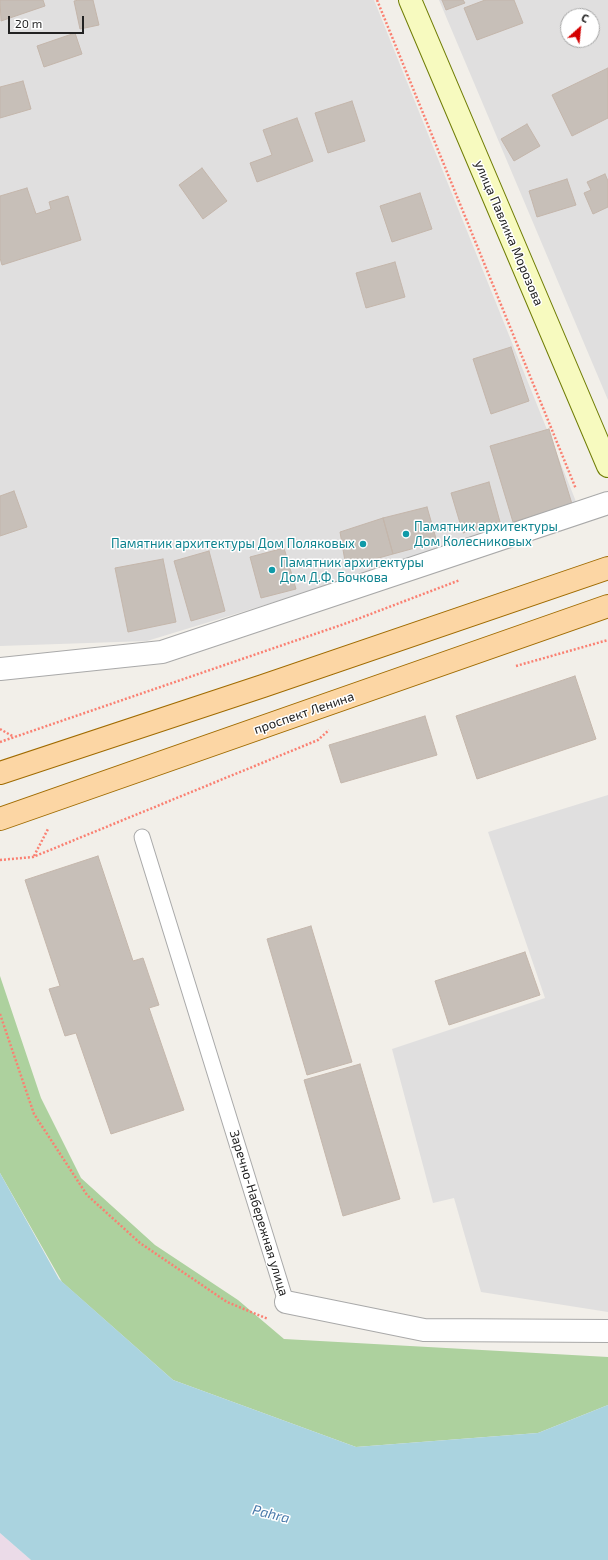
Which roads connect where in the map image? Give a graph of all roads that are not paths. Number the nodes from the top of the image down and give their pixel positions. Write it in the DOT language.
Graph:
graph roads {
  1 [pos="410,0"];
  2 [pos="608,466"];
  3 [pos="608,503"];
  4 [pos="608,568"];
  5 [pos="608,606"];
  6 [pos="0,669"];
  7 [pos="0,773"];
  8 [pos="0,819"];
  9 [pos="142,837"];
  10 [pos="286,1302"];
  11 [pos="608,1331"];
  1 -- 2 [label="street, улица Павлика Морозова"];
  3 -- 6 [label="street"];
  4 -- 7 [label="main road"];
  5 -- 8 [label="main road, проспект Ленина"];
  9 -- 10 [label="lane, Заречно-Набережная улица"];
  10 -- 11 [label="street, Заречно-Набережная улица"];
}
